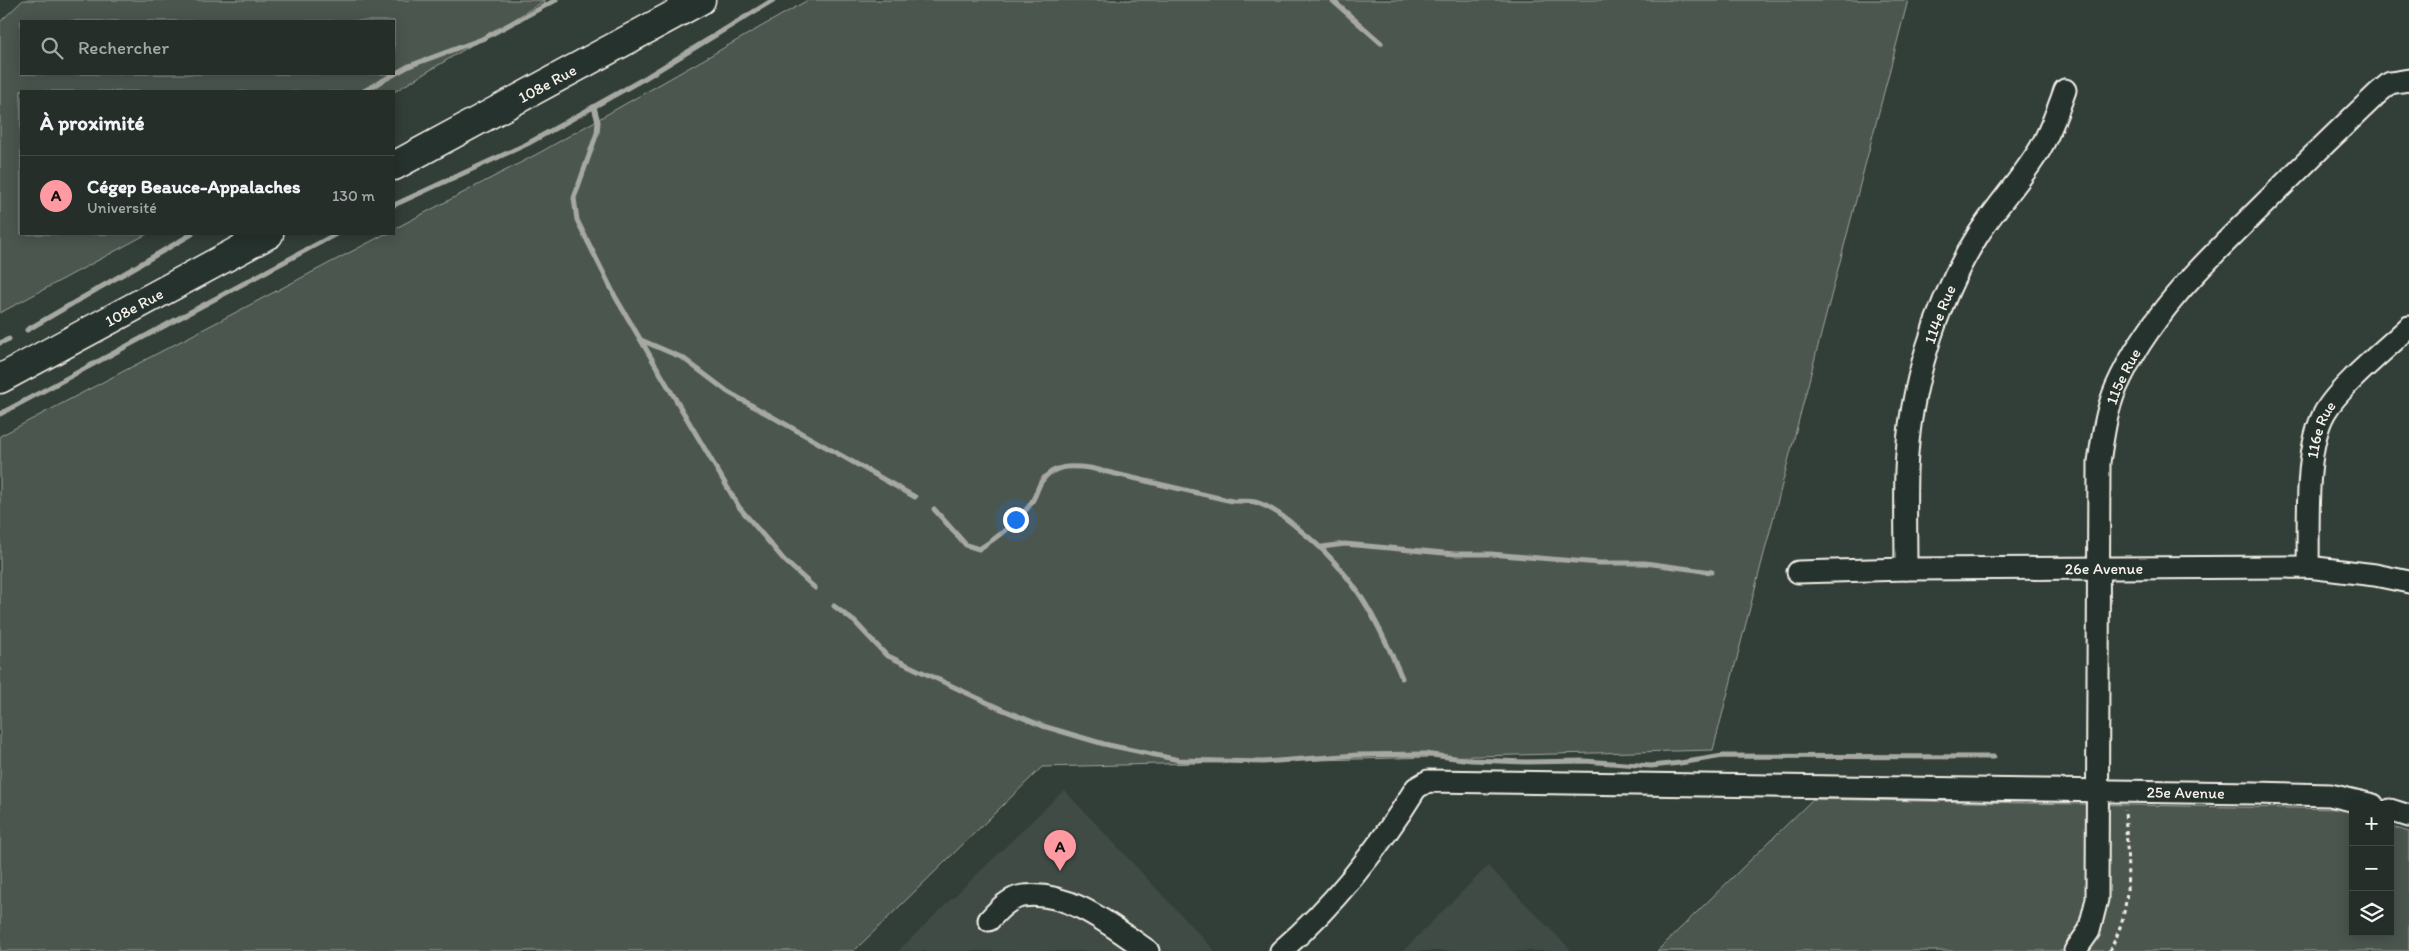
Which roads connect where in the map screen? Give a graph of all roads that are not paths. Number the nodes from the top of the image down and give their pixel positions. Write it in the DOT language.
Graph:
graph roads {
  1 [pos="701,0"];
  2 [pos="2409,80"];
  3 [pos="2065,90"];
  4 [pos="395,165"];
  5 [pos="267,235"];
  6 [pos="2409,327"];
  7 [pos="0,379"];
  8 [pos="2308,567"];
  9 [pos="1906,569"];
  10 [pos="2097,570"];
  11 [pos="1798,572"];
  12 [pos="2409,582"];
  13 [pos="2099,791"];
  14 [pos="2356,801"];
  15 [pos="2394,811"];
  16 [pos="2409,816"];
  17 [pos="989,920"];
  18 [pos="1148,951"];
  19 [pos="1281,951"];
  20 [pos="2075,951"];
  1 -- 4 [label="main road, 108e Rue"];
  2 -- 10 [label="street, 115e Rue"];
  3 -- 9 [label="street, 114e Rue"];
  5 -- 7 [label="main road, 108e Rue"];
  6 -- 8 [label="street, 116e Rue"];
  8 -- 10 [label="street, 26e Avenue"];
  8 -- 12 [label="street, 26e Avenue"];
  9 -- 10 [label="street, 26e Avenue"];
  9 -- 11 [label="street, 26e Avenue"];
  10 -- 13 [label="street, 115e Rue"];
  13 -- 14 [label="street, 25e Avenue"];
  13 -- 19 [label="street, 25e Avenue"];
  13 -- 20 [label="street, 115e Rue"];
  15 -- 16 [label="street"];
  17 -- 18 [label="street"];
}
